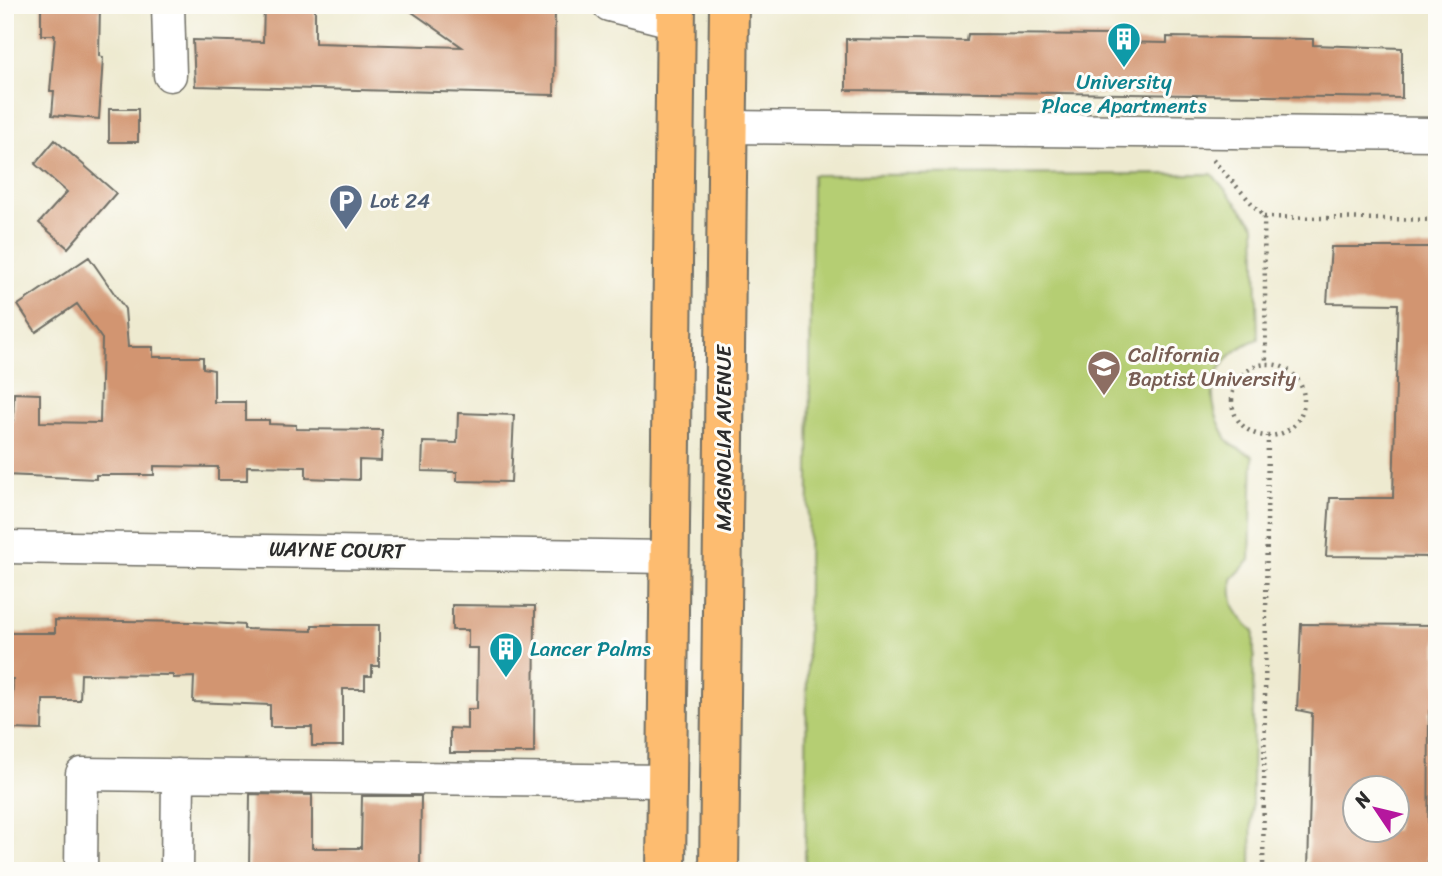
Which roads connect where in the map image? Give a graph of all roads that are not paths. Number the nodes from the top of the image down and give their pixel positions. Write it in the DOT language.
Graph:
graph roads {
  1 [pos="168,5"];
  2 [pos="609,5"];
  3 [pos="729,5"];
  4 [pos="676,14"];
  5 [pos="170,75"];
  6 [pos="727,127"];
  7 [pos="1437,134"];
  8 [pos="5,547"];
  9 [pos="723,554"];
  10 [pos="669,557"];
  11 [pos="177,775"];
  12 [pos="667,781"];
  13 [pos="81,871"];
  14 [pos="177,871"];
  15 [pos="666,871"];
  16 [pos="719,871"];
  1 -- 5 [label="street"];
  2 -- 4 [label="street"];
  3 -- 6 [label="main road, MAGNOLIA AVENUE"];
  4 -- 10 [label="main road"];
  6 -- 7 [label="street"];
  6 -- 9 [label="main road, MAGNOLIA AVENUE"];
  8 -- 10 [label="street, WAYNE COURT"];
  9 -- 10 [label="main road"];
  9 -- 16 [label="main road, MAGNOLIA AVENUE"];
  10 -- 12 [label="main road"];
  11 -- 12 [label="street"];
  11 -- 13 [label="street"];
  11 -- 14 [label="street"];
  12 -- 15 [label="main road"];
}
